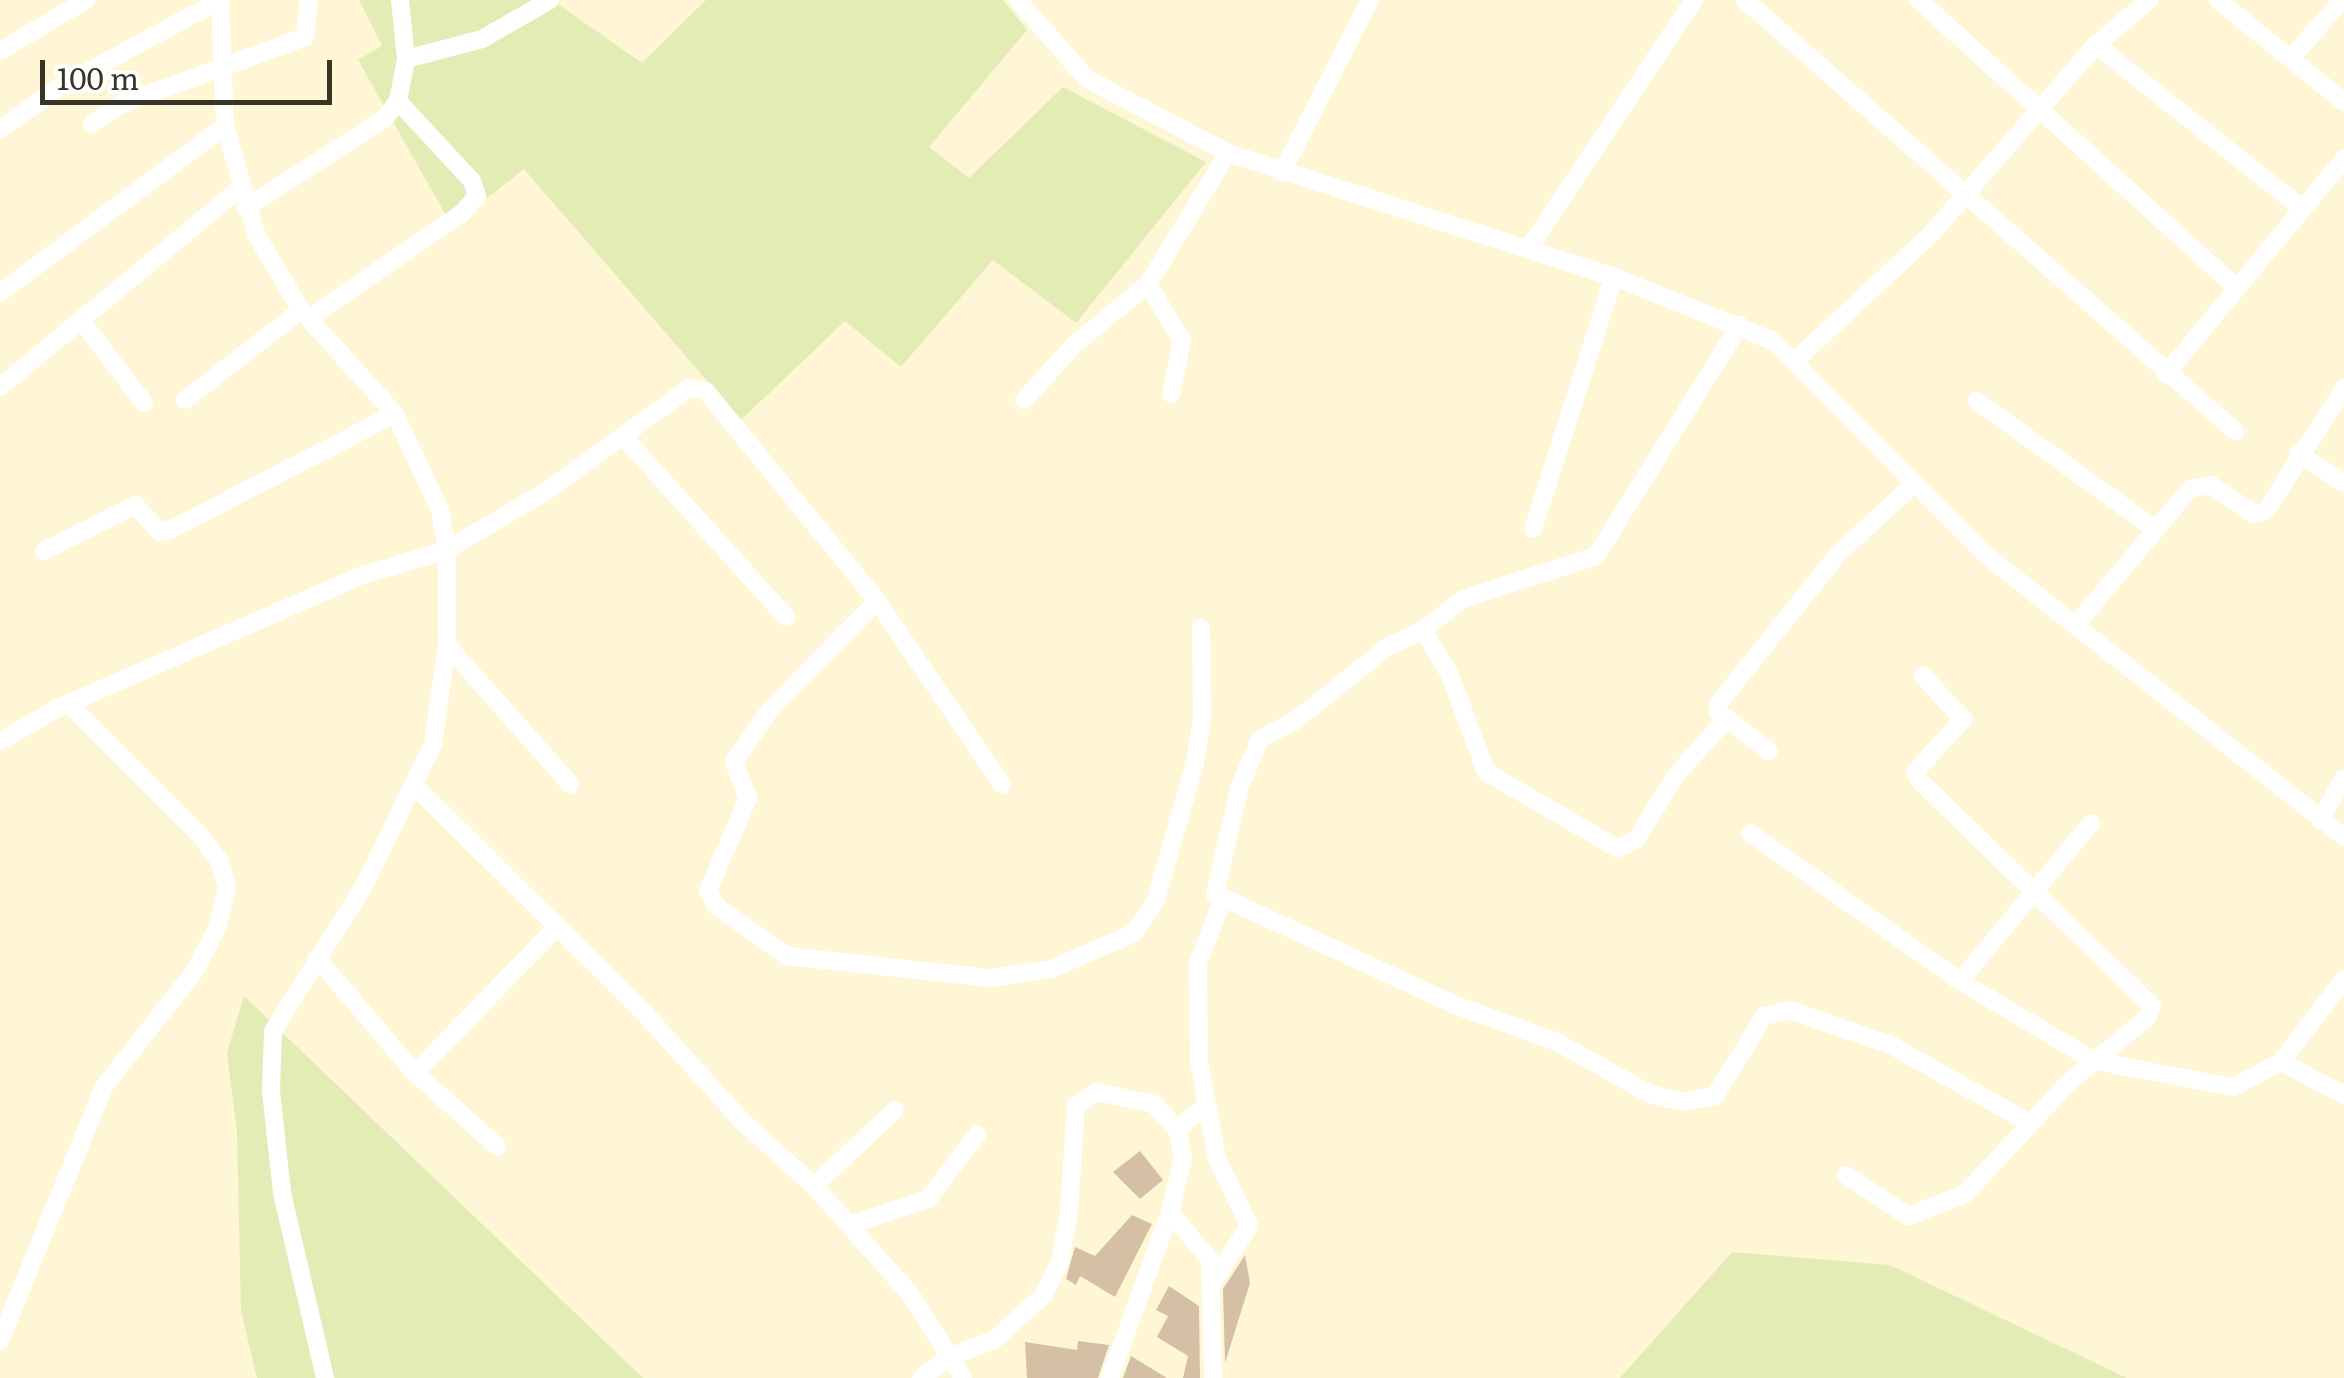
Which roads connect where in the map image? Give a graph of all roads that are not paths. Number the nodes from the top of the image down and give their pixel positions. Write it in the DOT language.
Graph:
graph roads {
  1 [pos="86,0"];
  2 [pos="309,0"];
  3 [pos="400,0"];
  4 [pos="550,0"];
  5 [pos="1018,0"];
  6 [pos="1370,0"];
  7 [pos="1694,0"];
  8 [pos="1745,0"];
  9 [pos="1920,0"];
  10 [pos="2149,0"];
  11 [pos="2218,0"];
  12 [pos="2342,0"];
  13 [pos="2096,45"];
  14 [pos="0,51"];
  15 [pos="406,58"];
  16 [pos="2292,58"];
  17 [pos="220,72"];
  18 [pos="398,100"];
  19 [pos="2344,102"];
  20 [pos="2038,109"];
  21 [pos="92,124"];
  22 [pos="225,126"];
  23 [pos="0,129"];
  24 [pos="1228,154"];
  25 [pos="2344,159"];
  26 [pos="1282,172"];
  27 [pos="238,189"];
  28 [pos="1966,192"];
  29 [pos="2299,206"];
  30 [pos="246,208"];
  31 [pos="1529,248"];
  32 [pos="1614,276"];
  33 [pos="1148,284"];
  34 [pos="2236,287"];
  35 [pos="0,293"];
  36 [pos="305,314"];
  37 [pos="81,320"];
  38 [pos="1740,326"];
  39 [pos="1798,359"];
  40 [pos="2166,374"];
  41 [pos="0,387"];
  42 [pos="2344,388"];
  43 [pos="1170,394"];
  44 [pos="186,400"];
  45 [pos="1024,400"];
  46 [pos="1977,400"];
  47 [pos="144,404"];
  48 [pos="396,414"];
  49 [pos="2234,430"];
  50 [pos="623,436"];
  51 [pos="2298,454"];
  52 [pos="2344,482"];
  53 [pos="1913,485"];
  54 [pos="2154,528"];
  55 [pos="1533,529"];
  56 [pos="44,550"];
  57 [pos="448,550"];
  58 [pos="877,601"];
  59 [pos="786,617"];
  60 [pos="2078,622"];
  61 [pos="1201,628"];
  62 [pos="1423,630"];
  63 [pos="447,645"];
  64 [pos="1923,676"];
  65 [pos="69,704"];
  66 [pos="1727,718"];
  67 [pos="0,740"];
  68 [pos="1770,751"];
  69 [pos="2344,778"];
  70 [pos="570,784"];
  71 [pos="1002,784"];
  72 [pos="416,788"];
  73 [pos="2320,820"];
  74 [pos="2091,824"];
  75 [pos="1750,833"];
  76 [pos="2344,837"];
  77 [pos="2034,894"];
  78 [pos="1223,899"];
  79 [pos="556,928"];
  80 [pos="317,958"];
  81 [pos="2344,980"];
  82 [pos="1960,981"];
  83 [pos="2095,1061"];
  84 [pos="2281,1062"];
  85 [pos="414,1074"];
  86 [pos="2344,1095"];
  87 [pos="1208,1105"];
  88 [pos="895,1110"];
  89 [pos="2030,1123"];
  90 [pos="1177,1129"];
  91 [pos="977,1136"];
  92 [pos="497,1146"];
  93 [pos="1846,1174"];
  94 [pos="814,1186"];
  95 [pos="1170,1212"];
  96 [pos="850,1225"];
  97 [pos="1213,1282"];
  98 [pos="0,1341"];
  99 [pos="950,1357"];
  100 [pos="325,1378"];
  101 [pos="921,1378"];
  102 [pos="963,1378"];
  103 [pos="1110,1378"];
  104 [pos="1212,1378"];
  1 -- 14 [label="street"];
  2 -- 17 [label="street"];
  3 -- 15 [label="street"];
  4 -- 15 [label="street"];
  5 -- 24 [label="street"];
  6 -- 26 [label="street"];
  7 -- 31 [label="street"];
  8 -- 28 [label="street"];
  9 -- 20 [label="street"];
  10 -- 13 [label="street"];
  11 -- 16 [label="street"];
  12 -- 16 [label="street"];
  13 -- 20 [label="street"];
  13 -- 29 [label="street"];
  15 -- 18 [label="street"];
  16 -- 19 [label="street"];
  17 -- 21 [label="street"];
  17 -- 22 [label="street"];
  17 -- 23 [label="street"];
  18 -- 30 [label="street"];
  18 -- 36 [label="street"];
  20 -- 28 [label="street"];
  20 -- 34 [label="street"];
  22 -- 27 [label="street"];
  22 -- 35 [label="street"];
  24 -- 26 [label="street"];
  24 -- 33 [label="street"];
  25 -- 29 [label="street"];
  26 -- 31 [label="street"];
  27 -- 30 [label="street"];
  27 -- 37 [label="street"];
  28 -- 39 [label="street"];
  28 -- 40 [label="street"];
  29 -- 34 [label="street"];
  30 -- 36 [label="street"];
  31 -- 32 [label="street"];
  32 -- 38 [label="street"];
  32 -- 55 [label="street"];
  33 -- 43 [label="street"];
  33 -- 45 [label="street"];
  34 -- 40 [label="street"];
  36 -- 44 [label="street"];
  36 -- 48 [label="street"];
  37 -- 41 [label="street"];
  37 -- 47 [label="street"];
  38 -- 39 [label="street"];
  38 -- 62 [label="street"];
  39 -- 53 [label="street"];
  40 -- 49 [label="street"];
  42 -- 51 [label="street"];
  46 -- 54 [label="street"];
  48 -- 56 [label="street"];
  48 -- 57 [label="street"];
  50 -- 57 [label="street"];
  50 -- 58 [label="street"];
  50 -- 59 [label="street"];
  51 -- 52 [label="street"];
  51 -- 54 [label="street"];
  53 -- 60 [label="street"];
  53 -- 66 [label="street"];
  54 -- 60 [label="street"];
  57 -- 63 [label="street"];
  57 -- 65 [label="street"];
  58 -- 61 [label="street"];
  58 -- 71 [label="street"];
  60 -- 73 [label="street"];
  62 -- 66 [label="street"];
  62 -- 78 [label="street"];
  63 -- 70 [label="street"];
  63 -- 72 [label="street"];
  64 -- 77 [label="street"];
  65 -- 67 [label="street"];
  65 -- 98 [label="street"];
  66 -- 68 [label="street"];
  69 -- 73 [label="street"];
  72 -- 79 [label="street"];
  72 -- 80 [label="street"];
  73 -- 76 [label="street"];
  74 -- 77 [label="street"];
  75 -- 82 [label="street"];
  77 -- 82 [label="street"];
  77 -- 83 [label="street"];
  78 -- 87 [label="street"];
  78 -- 89 [label="street"];
  79 -- 85 [label="street"];
  79 -- 94 [label="street"];
  80 -- 85 [label="street"];
  80 -- 100 [label="street"];
  81 -- 84 [label="street"];
  82 -- 83 [label="street"];
  83 -- 84 [label="street"];
  83 -- 89 [label="street"];
  84 -- 86 [label="street"];
  85 -- 92 [label="street"];
  87 -- 90 [label="street"];
  87 -- 97 [label="street"];
  88 -- 94 [label="street"];
  89 -- 93 [label="street"];
  90 -- 95 [label="street"];
  90 -- 99 [label="street"];
  91 -- 96 [label="street"];
  94 -- 96 [label="street"];
  95 -- 97 [label="street"];
  95 -- 103 [label="street"];
  96 -- 99 [label="street"];
  97 -- 104 [label="street"];
  99 -- 101 [label="street"];
  99 -- 102 [label="street"];
}
